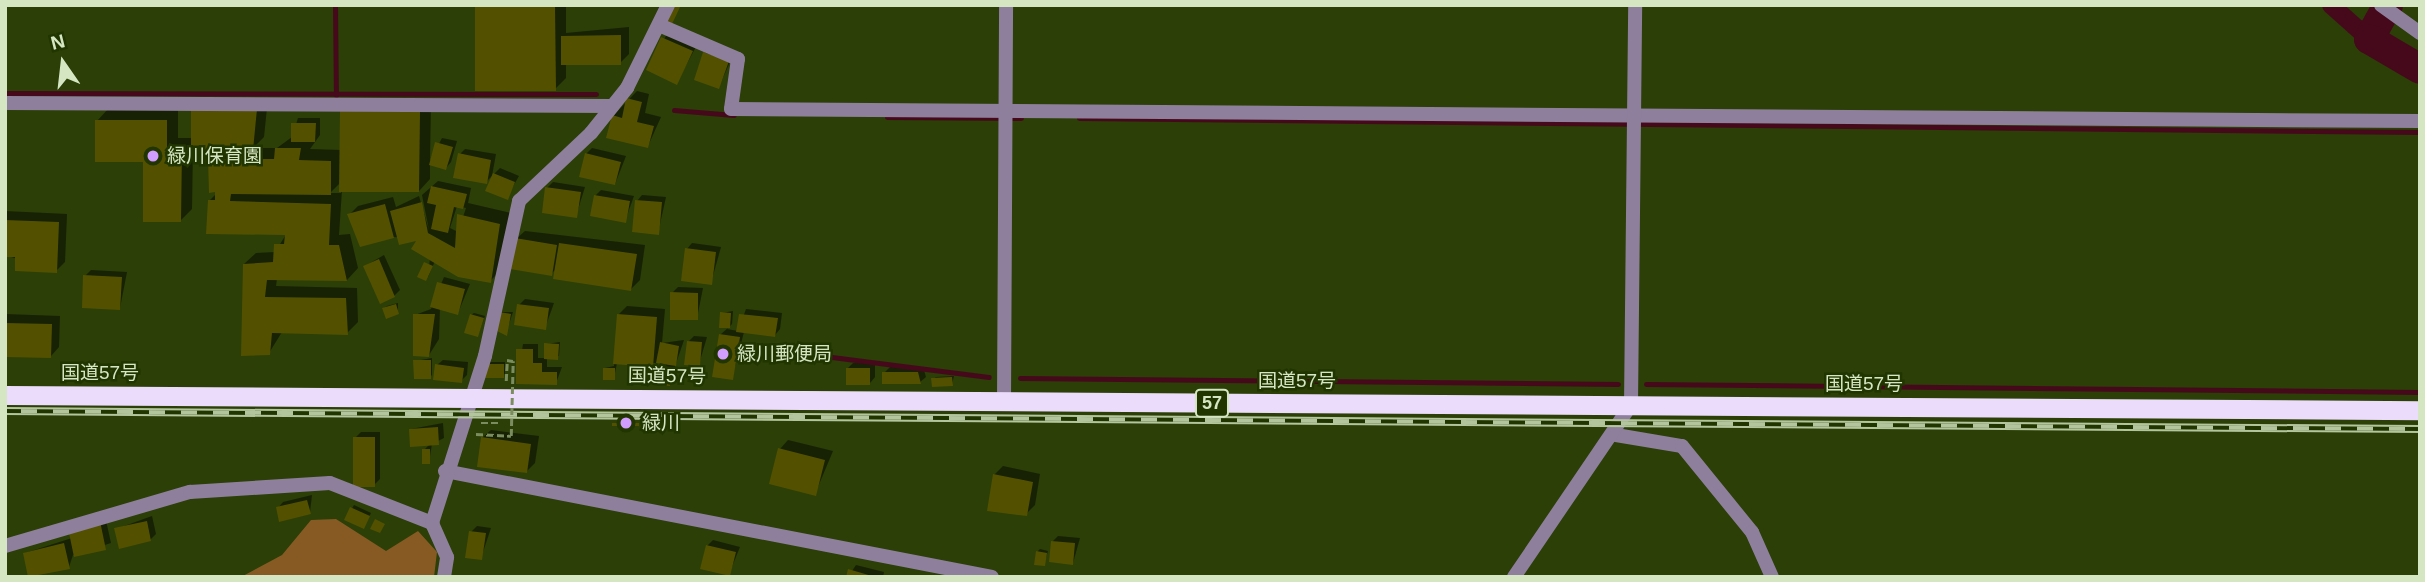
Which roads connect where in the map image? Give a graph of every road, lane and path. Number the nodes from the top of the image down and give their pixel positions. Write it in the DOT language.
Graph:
graph roads {
  1 [pos="668,5"];
  2 [pos="1006,5"];
  3 [pos="1635,5"];
  4 [pos="2381,5"];
  5 [pos="659,26"];
  6 [pos="2420,33"];
  7 [pos="5,103"];
  8 [pos="612,106"];
  9 [pos="1006,110"];
  10 [pos="1634,115"];
  11 [pos="2420,121"];
  12 [pos="507,378"];
  13 [pos="5,395"];
  14 [pos="473,397"];
  15 [pos="1004,401"];
  16 [pos="1631,405"];
  17 [pos="2420,410"];
  18 [pos="471,434"];
  19 [pos="1616,435"];
  20 [pos="445,471"];
  21 [pos="432,523"];
  22 [pos="5,546"];
  23 [pos="443,577"];
  24 [pos="992,577"];
  25 [pos="1514,577"];
  26 [pos="1772,577"];
  1 -- 5 [label="street"];
  2 -- 9 [label="street"];
  3 -- 10 [label="street"];
  4 -- 6 [label="street"];
  5 -- 8 [label="street"];
  5 -- 9 [label="street"];
  7 -- 8 [label="street"];
  8 -- 14 [label="street"];
  9 -- 10 [label="street"];
  9 -- 15 [label="street"];
  10 -- 11 [label="street"];
  10 -- 16 [label="street"];
  12 -- 18 [label="path, bridge"];
  13 -- 14 [label="highway, 国道57号 / 57"];
  14 -- 15 [label="highway, 国道57号 / 57"];
  14 -- 20 [label="street"];
  15 -- 16 [label="highway, 国道57号 / 57"];
  16 -- 17 [label="highway, 国道57号 / 57"];
  16 -- 19 [label="street"];
  19 -- 25 [label="street"];
  19 -- 26 [label="street"];
  20 -- 21 [label="street"];
  20 -- 24 [label="street"];
  21 -- 22 [label="street"];
  21 -- 23 [label="street"];
}
